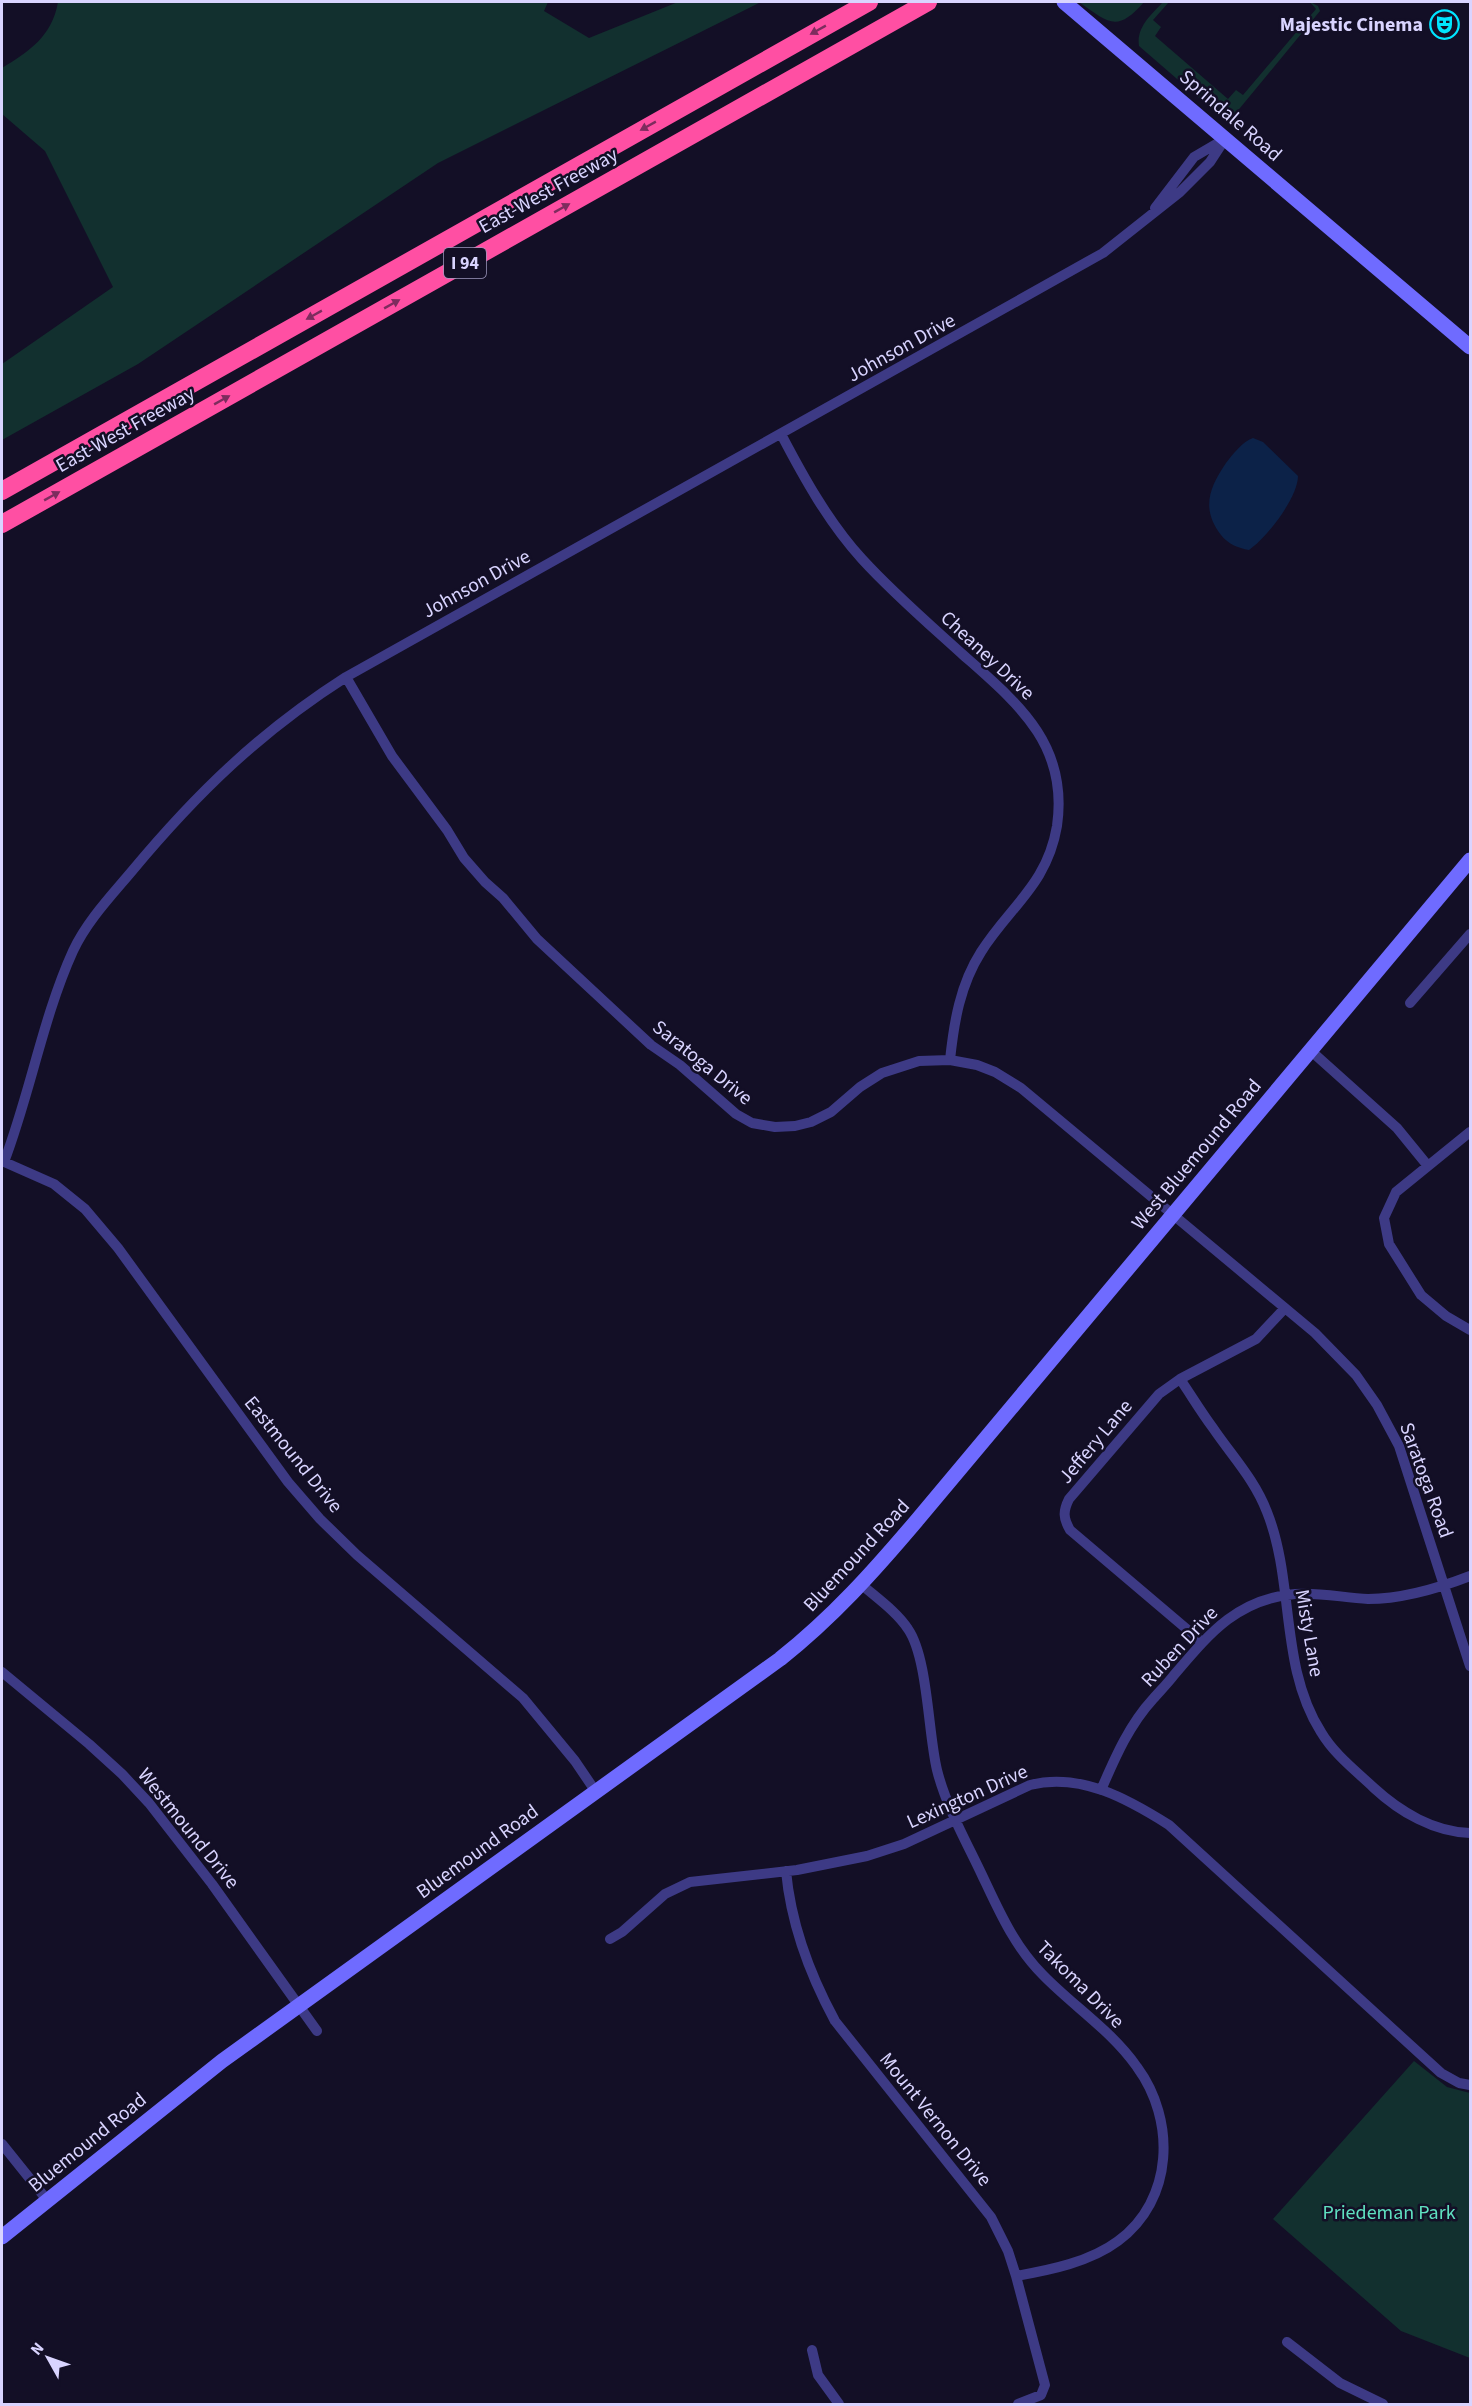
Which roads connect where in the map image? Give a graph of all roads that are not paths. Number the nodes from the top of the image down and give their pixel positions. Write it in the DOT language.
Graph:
graph roads {
  1 [pos="869,2"];
  2 [pos="928,2"];
  3 [pos="1064,2"];
  4 [pos="1225,139"];
  5 [pos="1470,347"];
  6 [pos="781,434"];
  7 [pos="2,491"];
  8 [pos="2,524"];
  9 [pos="346,677"];
  10 [pos="1470,860"];
  11 [pos="1470,934"];
  12 [pos="1410,1003"];
  13 [pos="1310,1050"];
  14 [pos="950,1060"];
  15 [pos="1470,1132"];
  16 [pos="3,1162"];
  17 [pos="1428,1167"];
  18 [pos="1173,1214"];
  19 [pos="1286,1308"];
  20 [pos="1470,1330"];
  21 [pos="1180,1379"];
  22 [pos="955,1475"];
  23 [pos="1470,1576"];
  24 [pos="862,1585"];
  25 [pos="1445,1585"];
  26 [pos="1285,1595"];
  27 [pos="1202,1642"];
  28 [pos="1470,1666"];
  29 [pos="2,1672"];
  30 [pos="1101,1790"];
  31 [pos="596,1792"];
  32 [pos="956,1819"];
  33 [pos="1470,1833"];
  34 [pos="786,1871"];
  35 [pos="610,1939"];
  36 [pos="298,2004"];
  37 [pos="317,2031"];
  38 [pos="1470,2085"];
  39 [pos="2,2145"];
  40 [pos="47,2200"];
  41 [pos="2,2237"];
  42 [pos="1016,2276"];
  43 [pos="1287,2342"];
  44 [pos="812,2350"];
  45 [pos="839,2404"];
  46 [pos="1018,2404"];
  47 [pos="1383,2404"];
  1 -- 7 [label="highway, East-West Freeway / I 94, one-way"];
  8 -- 2 [label="highway, East-West Freeway / I 94, one-way"];
  3 -- 4 [label="main road, Sprindale Road"];
  4 -- 5 [label="main road, Sprindale Road"];
  4 -- 6 [label="street, Johnson Drive"];
  6 -- 9 [label="street, Johnson Drive"];
  6 -- 14 [label="street, Cheaney Drive"];
  9 -- 14 [label="street, Saratoga Drive"];
  9 -- 16 [label="street, Johnson Drive"];
  10 -- 13 [label="main road, West Bluemound Road"];
  11 -- 12 [label="street"];
  13 -- 17 [label="street"];
  13 -- 18 [label="main road, West Bluemound Road"];
  14 -- 18 [label="street, Saratoga Drive"];
  15 -- 17 [label="street"];
  16 -- 31 [label="street, Eastmound Drive"];
  17 -- 20 [label="street"];
  18 -- 19 [label="street, Saratoga Road"];
  18 -- 22 [label="main road, West Bluemound Road"];
  19 -- 21 [label="street, Jeffery Lane"];
  19 -- 25 [label="street, Saratoga Road"];
  21 -- 26 [label="street, Misty Lane"];
  21 -- 27 [label="street, Jeffery Lane"];
  22 -- 24 [label="main road, Bluemound Road"];
  23 -- 25 [label="street, Ruben Drive"];
  24 -- 31 [label="main road, Bluemound Road"];
  24 -- 32 [label="street, Takoma Drive"];
  25 -- 26 [label="street, Ruben Drive"];
  25 -- 28 [label="street, Saratoga Road"];
  26 -- 27 [label="street, Ruben Drive"];
  26 -- 33 [label="street, Misty Lane"];
  27 -- 30 [label="street, Ruben Drive"];
  29 -- 36 [label="street, Westmound Drive"];
  30 -- 32 [label="street, Lexington Drive"];
  30 -- 38 [label="street, Lexington Drive"];
  31 -- 36 [label="main road, Bluemound Road"];
  32 -- 34 [label="street, Lexington Drive"];
  32 -- 42 [label="street, Takoma Drive"];
  34 -- 35 [label="street, Lexington Drive"];
  34 -- 42 [label="street, Mount Vernon Drive"];
  36 -- 37 [label="street, Westmound Drive"];
  36 -- 40 [label="main road, Bluemound Road"];
  39 -- 40 [label="street"];
  40 -- 41 [label="main road, Bluemound Road"];
  42 -- 46 [label="street, Mount Vernon Drive"];
  43 -- 47 [label="street"];
  44 -- 45 [label="street"];
}
